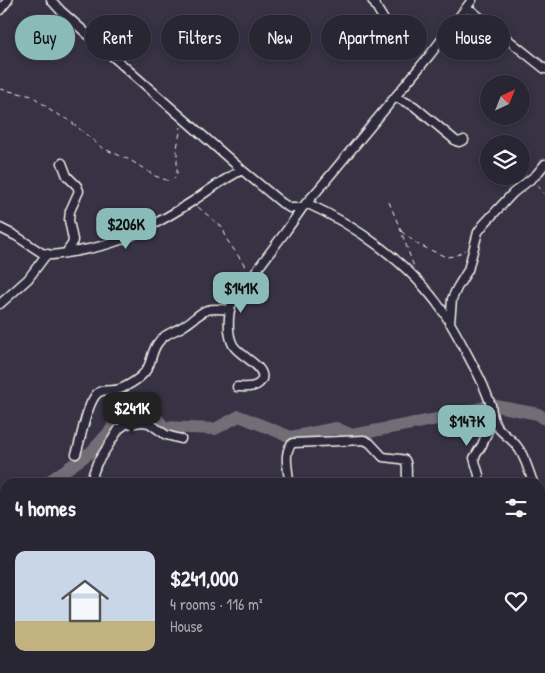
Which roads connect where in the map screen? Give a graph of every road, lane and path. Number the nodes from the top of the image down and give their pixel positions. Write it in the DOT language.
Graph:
graph roads {
  1 [pos="8,0"];
  2 [pos="50,0"];
  3 [pos="372,0"];
  4 [pos="470,3"];
  5 [pos="1,8"];
  6 [pos="381,15"];
  7 [pos="545,69"];
  8 [pos="0,89"];
  9 [pos="395,97"];
  10 [pos="183,119"];
  11 [pos="464,140"];
  12 [pos="62,163"];
  13 [pos="545,164"];
  14 [pos="242,170"];
  15 [pos="532,178"];
  16 [pos="545,195"];
  17 [pos="193,201"];
  18 [pos="389,202"];
  19 [pos="304,205"];
  20 [pos="0,228"];
  21 [pos="401,231"];
  22 [pos="476,240"];
  23 [pos="66,254"];
  24 [pos="46,255"];
  25 [pos="414,267"];
  26 [pos="246,283"];
  27 [pos="0,304"];
  28 [pos="230,310"];
  29 [pos="450,324"];
  30 [pos="237,387"];
  31 [pos="493,419"];
  32 [pos="181,439"];
  33 [pos="76,454"];
  34 [pos="95,478"];
  35 [pos="289,478"];
  36 [pos="406,478"];
  37 [pos="479,478"];
  38 [pos="532,478"];
  1 -- 5 [label="street"];
  2 -- 10 [label="street"];
  3 -- 6 [label="street"];
  4 -- 7 [label="street"];
  4 -- 9 [label="street"];
  8 -- 10 [label="path"];
  9 -- 11 [label="street"];
  9 -- 19 [label="street"];
  10 -- 14 [label="street"];
  12 -- 23 [label="street"];
  13 -- 15 [label="street"];
  14 -- 17 [label="street"];
  14 -- 19 [label="street"];
  15 -- 16 [label="path"];
  15 -- 22 [label="street"];
  17 -- 23 [label="street"];
  17 -- 26 [label="path"];
  18 -- 21 [label="path"];
  19 -- 26 [label="street"];
  19 -- 29 [label="street"];
  20 -- 24 [label="street"];
  21 -- 22 [label="path"];
  21 -- 25 [label="path"];
  22 -- 29 [label="street"];
  23 -- 24 [label="street"];
  24 -- 27 [label="street"];
  26 -- 28 [label="street"];
  28 -- 30 [label="street"];
  28 -- 33 [label="street"];
  29 -- 31 [label="street"];
  31 -- 37 [label="street"];
  31 -- 38 [label="street"];
  32 -- 34 [label="street"];
  35 -- 36 [label="street"];
}
